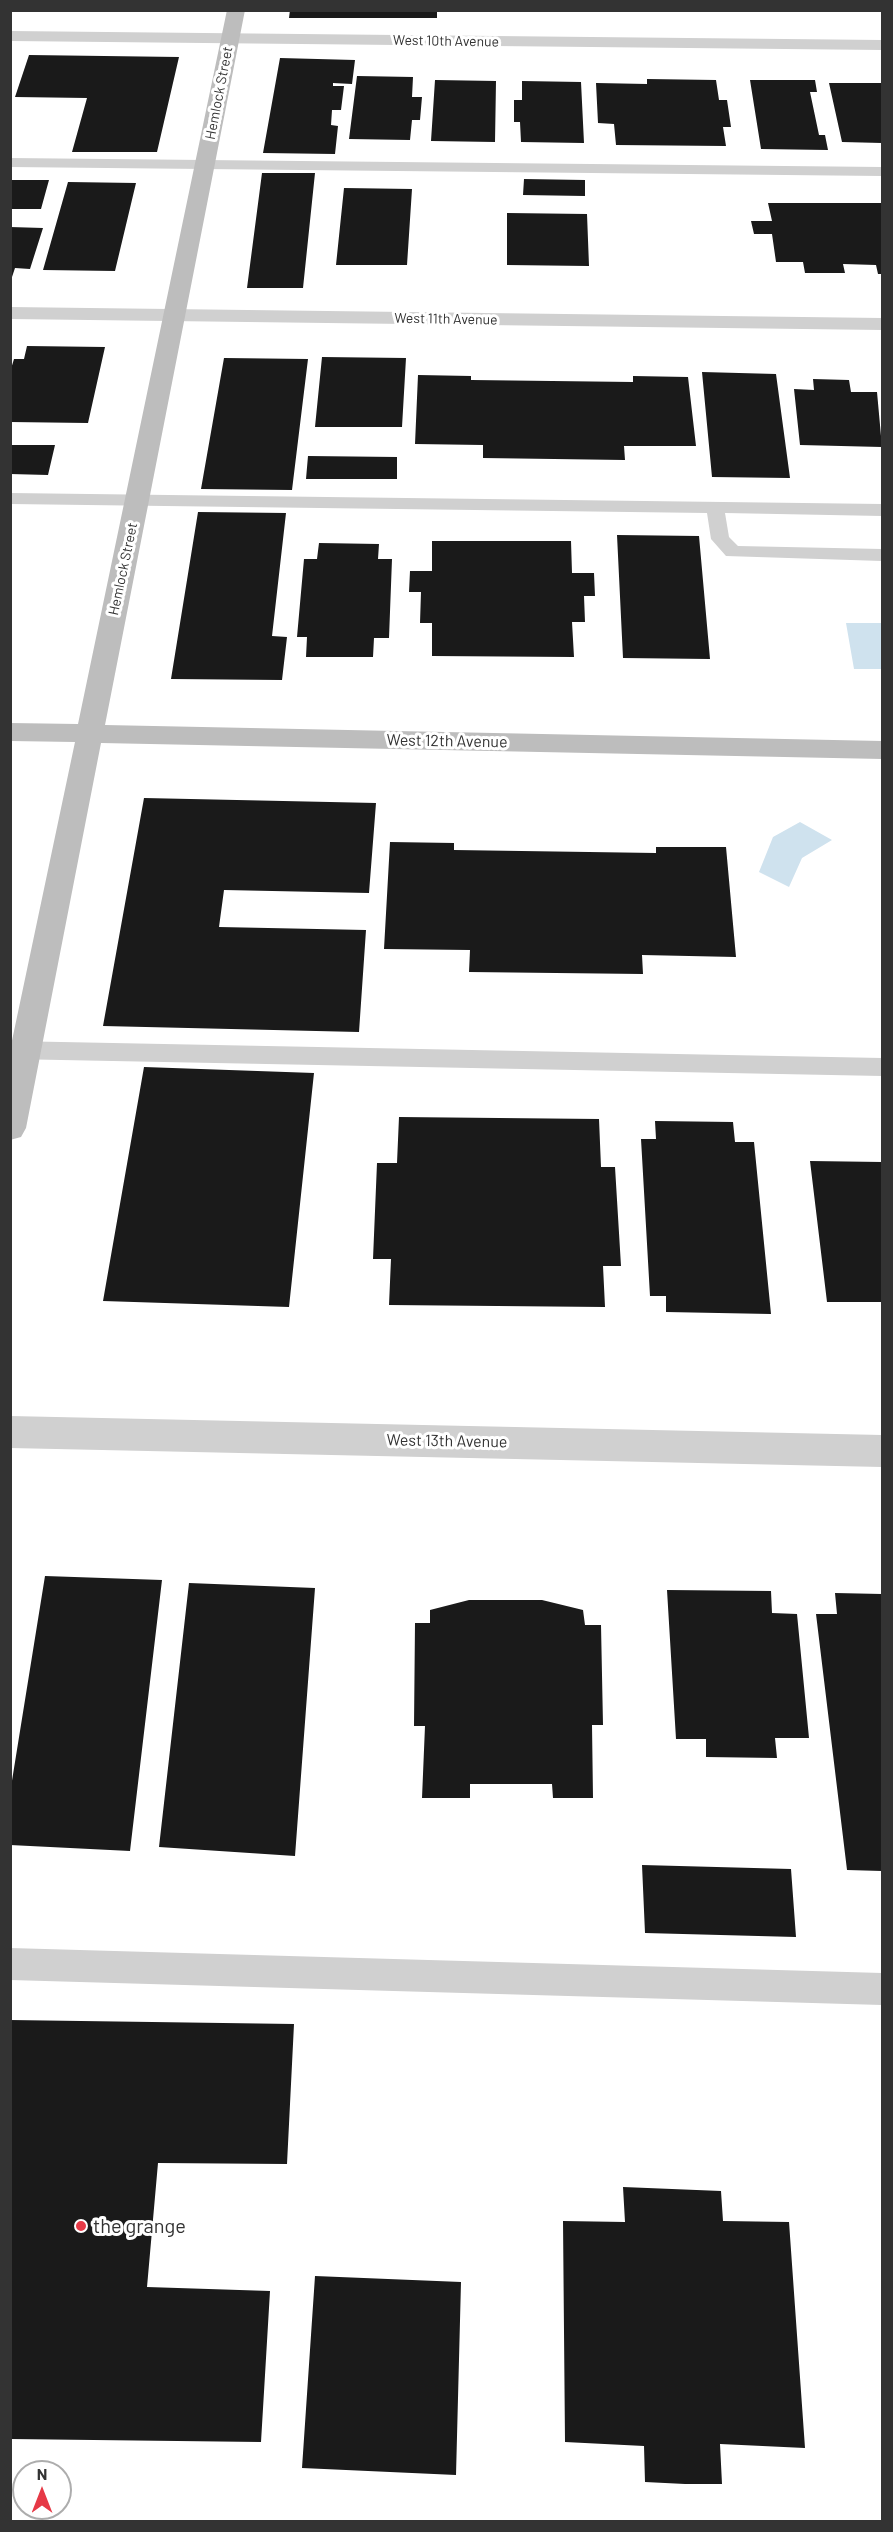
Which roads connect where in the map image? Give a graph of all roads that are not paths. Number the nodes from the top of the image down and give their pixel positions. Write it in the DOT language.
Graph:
graph roads {
  1 [pos="236,10"];
  2 [pos="10,36"];
  3 [pos="230,38"];
  4 [pos="882,45"];
  5 [pos="10,162"];
  6 [pos="206,164"];
  7 [pos="882,172"];
  8 [pos="10,313"];
  9 [pos="174,315"];
  10 [pos="882,324"];
  11 [pos="10,498"];
  12 [pos="137,501"];
  13 [pos="715,508"];
  14 [pos="882,510"];
  15 [pos="882,555"];
  16 [pos="10,732"];
  17 [pos="91,734"];
  18 [pos="882,750"];
  19 [pos="18,1050"];
  20 [pos="882,1067"];
  21 [pos="10,1128"];
  22 [pos="10,1432"];
  23 [pos="882,1451"];
  24 [pos="10,1964"];
  25 [pos="882,1989"];
  1 -- 3 [label="street, Hemlock Street"];
  2 -- 3 [label="street, West 10th Avenue"];
  3 -- 4 [label="street, West 10th Avenue"];
  3 -- 6 [label="street, Hemlock Street"];
  5 -- 6 [label="lane"];
  6 -- 7 [label="lane"];
  6 -- 9 [label="street, Hemlock Street"];
  8 -- 9 [label="street, West 11th Avenue"];
  9 -- 10 [label="street, West 11th Avenue"];
  9 -- 12 [label="street, Hemlock Street"];
  11 -- 12 [label="lane"];
  12 -- 13 [label="lane"];
  12 -- 17 [label="street, Hemlock Street"];
  13 -- 14 [label="lane"];
  13 -- 15 [label="lane"];
  16 -- 17 [label="street, West 12th Avenue"];
  17 -- 18 [label="street, West 12th Avenue"];
  17 -- 19 [label="street, Hemlock Street"];
  19 -- 20 [label="lane"];
  19 -- 21 [label="street, Hemlock Street"];
  22 -- 23 [label="street, West 13th Avenue"];
  24 -- 25 [label="lane"];
}
